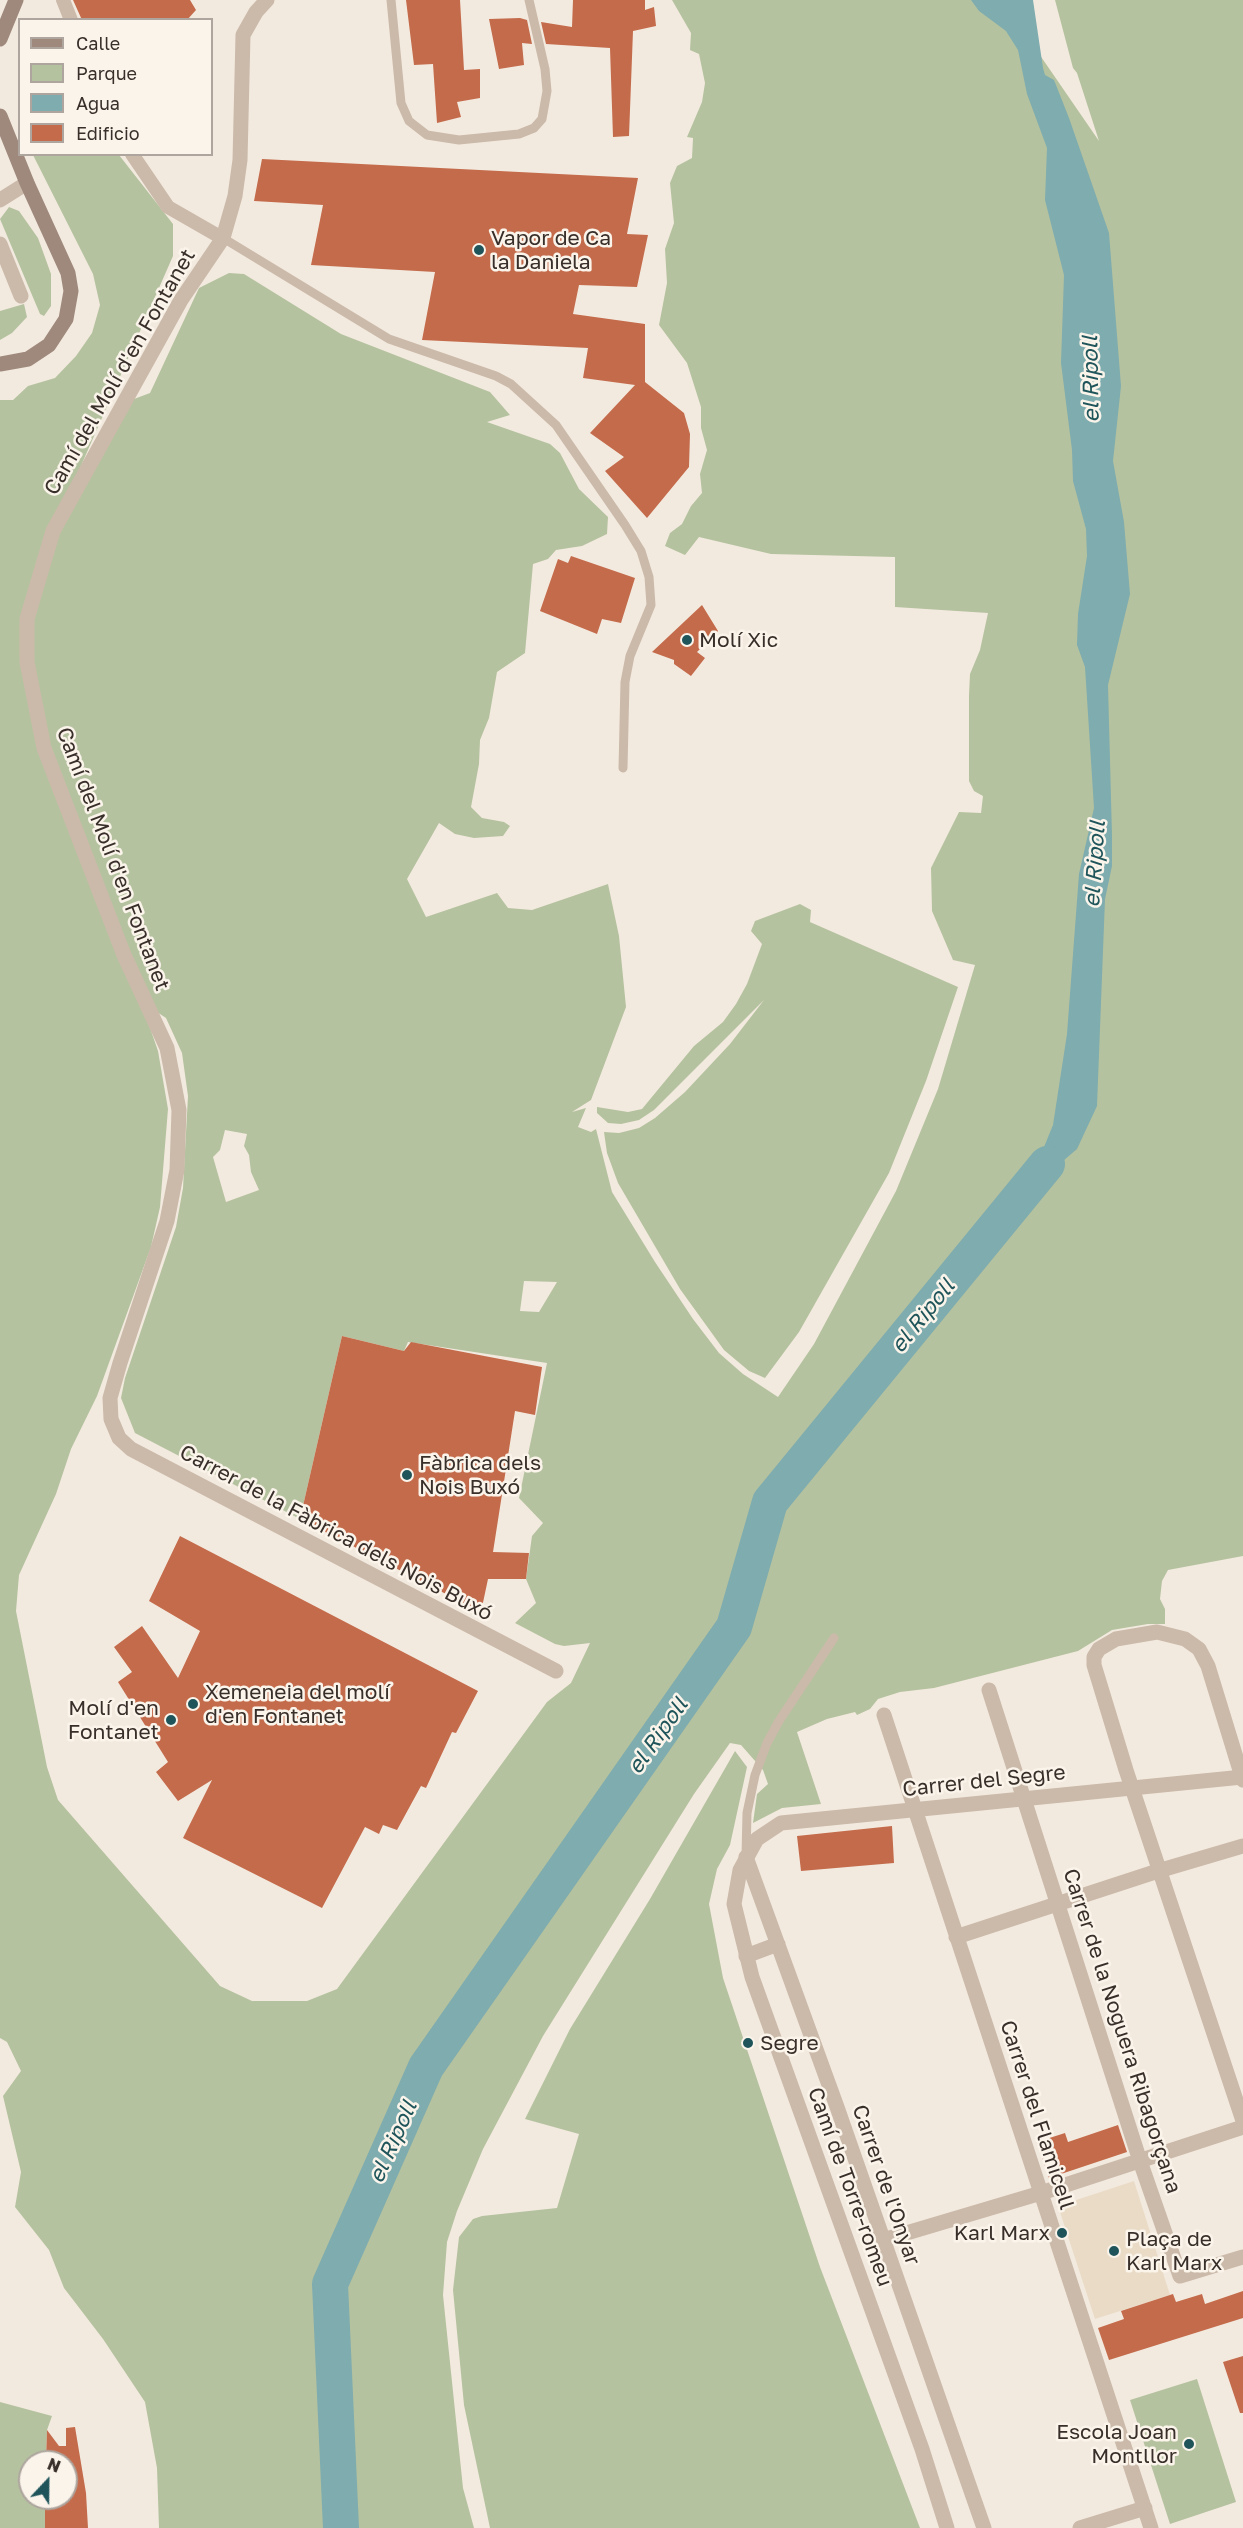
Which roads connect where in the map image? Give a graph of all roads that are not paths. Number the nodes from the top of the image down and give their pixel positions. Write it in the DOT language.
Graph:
graph roads {
  1 [pos="16,0"];
  2 [pos="63,0"];
  3 [pos="267,0"];
  4 [pos="391,0"];
  5 [pos="529,0"];
  6 [pos="69,18"];
  7 [pos="0,39"];
  8 [pos="0,116"];
  9 [pos="133,156"];
  10 [pos="27,183"];
  11 [pos="0,200"];
  12 [pos="222,238"];
  13 [pos="0,244"];
  14 [pos="21,296"];
  15 [pos="0,364"];
  16 [pos="623,768"];
  17 [pos="111,1419"];
  18 [pos="834,1638"];
  19 [pos="556,1671"];
  20 [pos="989,1690"];
  21 [pos="884,1715"];
  22 [pos="1243,1778"];
  23 [pos="1131,1787"];
  24 [pos="1025,1798"];
  25 [pos="915,1809"];
  26 [pos="1243,1846"];
  27 [pos="746,1857"];
  28 [pos="1158,1871"];
  29 [pos="1058,1904"];
  30 [pos="956,1937"];
  31 [pos="778,1944"];
  32 [pos="746,1956"];
  33 [pos="1243,2121"];
  34 [pos="1243,2127"];
  35 [pos="1140,2161"];
  36 [pos="1041,2193"];
  37 [pos="883,2240"];
  38 [pos="1243,2257"];
  39 [pos="1144,2508"];
  40 [pos="947,2528"];
  41 [pos="984,2528"];
  42 [pos="1080,2528"];
  43 [pos="1151,2528"];
  1 -- 7 [label="main road"];
  2 -- 6 [label="street"];
  3 -- 12 [label="street, Camí del Molí d'en Fontanet"];
  4 -- 5 [label="lane"];
  8 -- 10 [label="main road"];
  9 -- 12 [label="street, Camí del Molí d'en Fontanet"];
  10 -- 11 [label="street"];
  10 -- 15 [label="main road"];
  12 -- 16 [label="lane"];
  12 -- 17 [label="street, Camí del Molí d'en Fontanet"];
  13 -- 14 [label="street"];
  17 -- 19 [label="street, Carrer de la Fàbrica dels Nois Buxó"];
  18 -- 27 [label="lane"];
  20 -- 24 [label="street, Carrer de la Noguera Ribagorçana"];
  21 -- 25 [label="street, Carrer del Flamicell"];
  22 -- 23 [label="street, Carrer del Segre"];
  22 -- 23 [label="street"];
  23 -- 24 [label="street, Carrer del Segre"];
  23 -- 28 [label="street"];
  24 -- 25 [label="street, Carrer del Segre"];
  24 -- 29 [label="street, Carrer de la Noguera Ribagorçana"];
  25 -- 27 [label="street, Carrer del Segre"];
  25 -- 30 [label="street, Carrer del Flamicell"];
  26 -- 28 [label="street"];
  27 -- 31 [label="street, Carrer de l'Onyar"];
  27 -- 32 [label="street, Camí de Torre-romeu"];
  28 -- 29 [label="street"];
  28 -- 33 [label="street"];
  29 -- 30 [label="street"];
  29 -- 35 [label="street, Carrer de la Noguera Ribagorçana"];
  30 -- 36 [label="street, Carrer del Flamicell"];
  31 -- 32 [label="street"];
  31 -- 37 [label="street, Carrer de l'Onyar"];
  32 -- 40 [label="street, Camí de Torre-romeu"];
  34 -- 35 [label="street"];
  35 -- 36 [label="street"];
  35 -- 38 [label="street, Carrer de la Noguera Ribagorçana"];
  36 -- 37 [label="street"];
  36 -- 39 [label="street, Carrer del Flamicell"];
  37 -- 41 [label="street, Carrer de l'Onyar"];
  39 -- 42 [label="street"];
  39 -- 43 [label="street, Carrer del Flamicell"];
}
